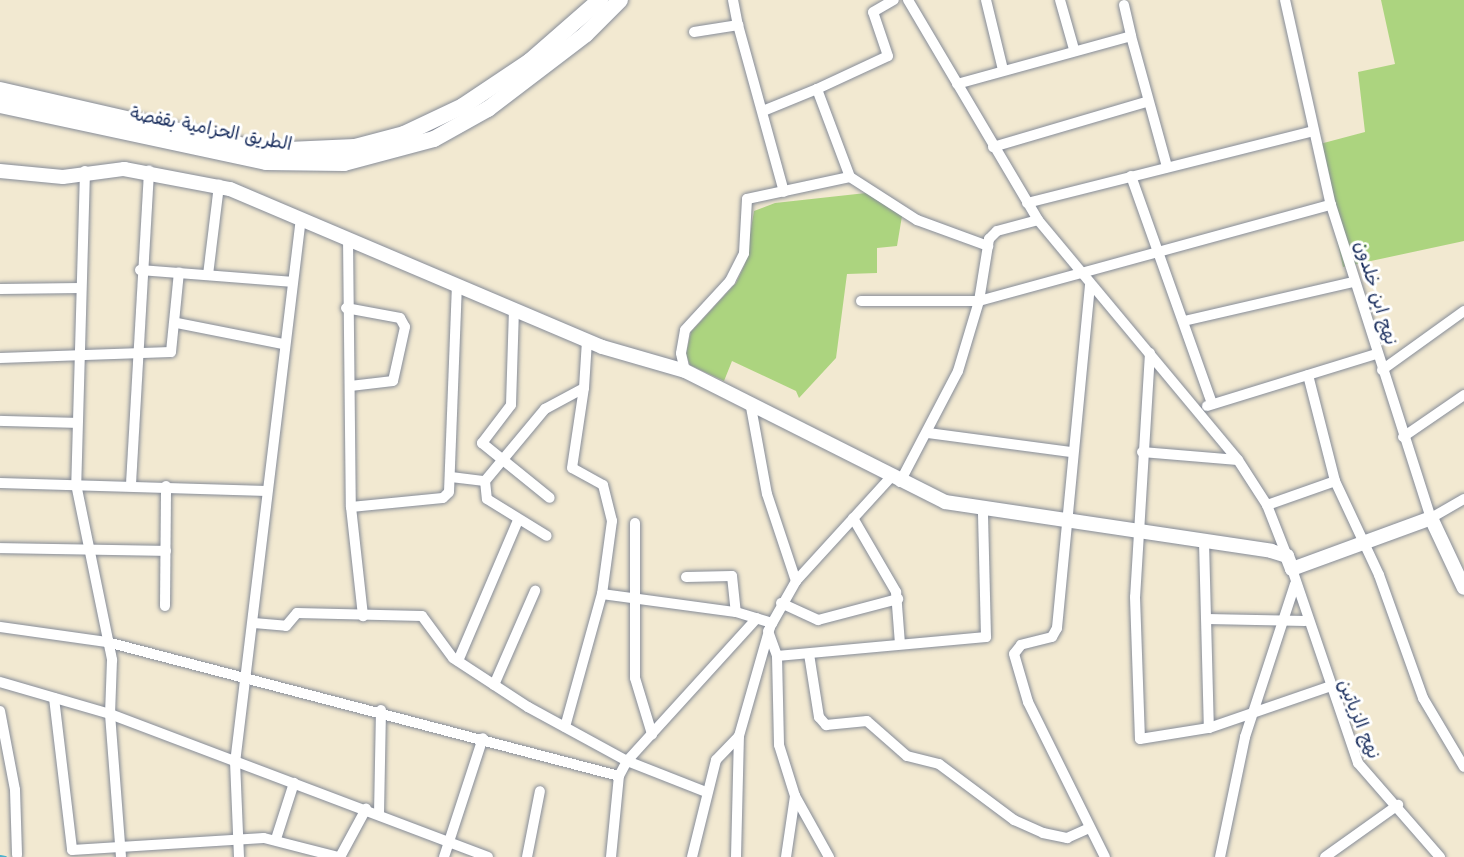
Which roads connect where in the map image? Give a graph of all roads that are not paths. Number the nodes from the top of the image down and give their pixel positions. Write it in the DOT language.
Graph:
graph roads {
  1 [pos="600,0"];
  2 [pos="620,0"];
  3 [pos="733,0"];
  4 [pos="894,0"];
  5 [pos="908,0"];
  6 [pos="986,0"];
  7 [pos="1060,0"];
  8 [pos="1285,0"];
  9 [pos="1124,5"];
  10 [pos="738,25"];
  11 [pos="694,32"];
  12 [pos="1131,36"];
  13 [pos="1074,50"];
  14 [pos="1003,70"];
  15 [pos="957,84"];
  16 [pos="0,90"];
  17 [pos="817,90"];
  18 [pos="1146,102"];
  19 [pos="0,105"];
  20 [pos="763,111"];
  21 [pos="1310,132"];
  22 [pos="993,147"];
  23 [pos="1167,167"];
  24 [pos="0,171"];
  25 [pos="85,171"];
  26 [pos="149,171"];
  27 [pos="1131,176"];
  28 [pos="850,177"];
  29 [pos="219,185"];
  30 [pos="784,192"];
  31 [pos="1027,203"];
  32 [pos="1331,205"];
  33 [pos="301,218"];
  34 [pos="1038,220"];
  35 [pos="348,238"];
  36 [pos="988,246"];
  37 [pos="1158,252"];
  38 [pos="140,270"];
  39 [pos="179,272"];
  40 [pos="208,275"];
  41 [pos="1086,281"];
  42 [pos="291,282"];
  43 [pos="1353,282"];
  44 [pos="457,287"];
  45 [pos="81,288"];
  46 [pos="0,289"];
  47 [pos="861,301"];
  48 [pos="979,301"];
  49 [pos="346,308"];
  50 [pos="514,309"];
  51 [pos="1464,311"];
  52 [pos="1184,321"];
  53 [pos="177,322"];
  54 [pos="587,340"];
  55 [pos="283,344"];
  56 [pos="79,352"];
  57 [pos="137,353"];
  58 [pos="1149,353"];
  59 [pos="1376,354"];
  60 [pos="0,358"];
  61 [pos="1382,370"];
  62 [pos="686,371"];
  63 [pos="1308,375"];
  64 [pos="350,386"];
  65 [pos="584,388"];
  66 [pos="1464,395"];
  67 [pos="1212,404"];
  68 [pos="751,407"];
  69 [pos="1198,409"];
  70 [pos="0,421"];
  71 [pos="76,423"];
  72 [pos="928,433"];
  73 [pos="1403,437"];
  74 [pos="1071,452"];
  75 [pos="1142,452"];
  76 [pos="500,460"];
  77 [pos="1238,460"];
  78 [pos="451,477"];
  79 [pos="895,480"];
  80 [pos="485,481"];
  81 [pos="1335,481"];
  82 [pos="0,483"];
  83 [pos="76,484"];
  84 [pos="131,484"];
  85 [pos="166,486"];
  86 [pos="267,490"];
  87 [pos="550,498"];
  88 [pos="1464,499"];
  89 [pos="1267,505"];
  90 [pos="351,507"];
  91 [pos="983,511"];
  92 [pos="853,518"];
  93 [pos="1431,518"];
  94 [pos="519,520"];
  95 [pos="1067,522"];
  96 [pos="635,523"];
  97 [pos="1140,532"];
  98 [pos="547,536"];
  99 [pos="1204,542"];
  100 [pos="1364,546"];
  101 [pos="0,548"];
  102 [pos="88,551"];
  103 [pos="166,551"];
  104 [pos="1289,562"];
  105 [pos="686,577"];
  106 [pos="796,581"];
  107 [pos="1295,584"];
  108 [pos="1464,588"];
  109 [pos="535,591"];
  110 [pos="602,594"];
  111 [pos="898,599"];
  112 [pos="637,600"];
  113 [pos="781,603"];
  114 [pos="165,606"];
  115 [pos="736,612"];
  116 [pos="363,616"];
  117 [pos="757,618"];
  118 [pos="1207,619"];
  119 [pos="1278,621"];
  120 [pos="1305,621"];
  121 [pos="254,623"];
  122 [pos="0,627"];
  123 [pos="770,627"];
  124 [pos="107,642"];
  125 [pos="900,644"];
  126 [pos="809,654"];
  127 [pos="777,656"];
  128 [pos="458,661"];
  129 [pos="249,676"];
  130 [pos="0,682"];
  131 [pos="494,685"];
  132 [pos="1328,687"];
  133 [pos="54,698"];
  134 [pos="381,710"];
  135 [pos="0,711"];
  136 [pos="110,714"];
  137 [pos="1253,714"];
  138 [pos="565,727"];
  139 [pos="1,728"];
  140 [pos="1209,728"];
  141 [pos="652,734"];
  142 [pos="739,736"];
  143 [pos="483,738"];
  144 [pos="627,761"];
  145 [pos="235,763"];
  146 [pos="1464,766"];
  147 [pos="620,776"];
  148 [pos="294,783"];
  149 [pos="540,791"];
  150 [pos="706,792"];
  151 [pos="795,796"];
  152 [pos="1398,805"];
  153 [pos="366,809"];
  154 [pos="379,814"];
  155 [pos="1088,830"];
  156 [pos="238,839"];
  157 [pos="276,839"];
  158 [pos="450,842"];
  159 [pos="175,845"];
  160 [pos="121,853"];
  161 [pos="17,855"];
  162 [pos="175,857"];
  163 [pos="239,857"];
  164 [pos="339,857"];
  165 [pos="444,857"];
  166 [pos="488,857"];
  167 [pos="527,857"];
  168 [pos="610,857"];
  169 [pos="692,857"];
  170 [pos="736,857"];
  171 [pos="786,857"];
  172 [pos="829,857"];
  173 [pos="1105,857"];
  174 [pos="1220,857"];
  175 [pos="1325,857"];
  176 [pos="1440,857"];
  1 -- 16 [label="main road, الطريق الحزامية بقفصة"];
  2 -- 19 [label="main road, الطريق الحزامية بقفصة"];
  3 -- 10 [label="street"];
  4 -- 17 [label="street"];
  5 -- 15 [label="street, نهج الزياتين"];
  6 -- 14 [label="street"];
  7 -- 13 [label="street"];
  8 -- 21 [label="street, نهج ابن خلدون"];
  9 -- 12 [label="street"];
  10 -- 11 [label="street"];
  10 -- 20 [label="street"];
  12 -- 13 [label="street"];
  12 -- 18 [label="street"];
  13 -- 14 [label="street"];
  14 -- 15 [label="street"];
  15 -- 22 [label="street, نهج الزياتين"];
  17 -- 20 [label="street"];
  17 -- 28 [label="street"];
  18 -- 22 [label="street"];
  18 -- 23 [label="street"];
  20 -- 30 [label="street"];
  21 -- 23 [label="street"];
  21 -- 32 [label="street, نهج ابن خلدون"];
  22 -- 31 [label="street, نهج الزياتين"];
  23 -- 27 [label="street"];
  24 -- 25 [label="street"];
  25 -- 26 [label="street"];
  25 -- 45 [label="street"];
  26 -- 29 [label="street"];
  26 -- 38 [label="street"];
  27 -- 31 [label="street"];
  27 -- 37 [label="street"];
  28 -- 30 [label="street"];
  28 -- 36 [label="street"];
  29 -- 33 [label="street"];
  29 -- 40 [label="street"];
  30 -- 62 [label="street"];
  31 -- 34 [label="street, نهج الزياتين"];
  32 -- 37 [label="street"];
  32 -- 43 [label="street, نهج ابن خلدون"];
  33 -- 35 [label="street"];
  33 -- 42 [label="street"];
  34 -- 36 [label="street"];
  34 -- 41 [label="street, نهج الزياتين"];
  35 -- 44 [label="street"];
  35 -- 49 [label="street"];
  36 -- 48 [label="street"];
  37 -- 41 [label="street"];
  37 -- 52 [label="street"];
  38 -- 39 [label="street"];
  38 -- 57 [label="street"];
  39 -- 40 [label="street"];
  39 -- 53 [label="street"];
  40 -- 42 [label="street"];
  41 -- 48 [label="street"];
  41 -- 58 [label="street, نهج الزياتين"];
  41 -- 74 [label="street"];
  42 -- 55 [label="street"];
  43 -- 52 [label="street"];
  43 -- 59 [label="street, نهج ابن خلدون"];
  44 -- 50 [label="street"];
  44 -- 78 [label="street"];
  45 -- 46 [label="street"];
  45 -- 56 [label="street"];
  47 -- 48 [label="street"];
  48 -- 72 [label="street"];
  49 -- 64 [label="street"];
  49 -- 64 [label="street"];
  50 -- 54 [label="street"];
  50 -- 76 [label="street"];
  51 -- 61 [label="street"];
  52 -- 67 [label="street"];
  53 -- 55 [label="street"];
  53 -- 57 [label="street"];
  54 -- 62 [label="street"];
  54 -- 65 [label="street"];
  55 -- 86 [label="street"];
  56 -- 57 [label="street"];
  56 -- 60 [label="street"];
  56 -- 71 [label="street"];
  57 -- 84 [label="street"];
  58 -- 69 [label="street, نهج الزياتين"];
  58 -- 75 [label="street"];
  59 -- 61 [label="street, نهج ابن خلدون"];
  59 -- 63 [label="street"];
  61 -- 73 [label="street, نهج ابن خلدون"];
  62 -- 68 [label="street"];
  63 -- 67 [label="street"];
  63 -- 81 [label="street"];
  64 -- 90 [label="street"];
  65 -- 76 [label="street"];
  65 -- 110 [label="street"];
  66 -- 73 [label="street"];
  67 -- 69 [label="street"];
  68 -- 79 [label="street"];
  68 -- 106 [label="street"];
  69 -- 77 [label="street, نهج الزياتين"];
  70 -- 71 [label="street"];
  71 -- 83 [label="street"];
  72 -- 74 [label="street"];
  72 -- 79 [label="street"];
  73 -- 93 [label="street, نهج ابن خلدون"];
  74 -- 95 [label="street"];
  75 -- 77 [label="street"];
  75 -- 97 [label="street"];
  76 -- 80 [label="street"];
  76 -- 87 [label="street"];
  77 -- 89 [label="street, نهج الزياتين"];
  78 -- 80 [label="street"];
  78 -- 90 [label="street"];
  79 -- 91 [label="street"];
  79 -- 92 [label="street"];
  80 -- 94 [label="street"];
  81 -- 89 [label="street"];
  81 -- 100 [label="street"];
  82 -- 83 [label="street"];
  83 -- 84 [label="street"];
  83 -- 102 [label="street"];
  84 -- 85 [label="street"];
  85 -- 86 [label="street"];
  85 -- 103 [label="street"];
  86 -- 121 [label="street"];
  88 -- 93 [label="street"];
  89 -- 104 [label="street, نهج الزياتين"];
  90 -- 116 [label="street"];
  91 -- 95 [label="street"];
  91 -- 125 [label="street"];
  92 -- 106 [label="street"];
  92 -- 111 [label="street"];
  93 -- 100 [label="street"];
  93 -- 108 [label="street, نهج ابن خلدون"];
  94 -- 98 [label="street"];
  94 -- 128 [label="street"];
  95 -- 97 [label="street"];
  95 -- 155 [label="street"];
  96 -- 112 [label="street"];
  97 -- 99 [label="street"];
  97 -- 140 [label="street"];
  99 -- 104 [label="street"];
  99 -- 118 [label="street"];
  100 -- 104 [label="street"];
  100 -- 146 [label="street"];
  101 -- 102 [label="street"];
  102 -- 103 [label="street"];
  102 -- 124 [label="street"];
  103 -- 114 [label="street"];
  104 -- 107 [label="street, نهج الزياتين"];
  105 -- 115 [label="street"];
  106 -- 113 [label="street"];
  107 -- 119 [label="street"];
  107 -- 120 [label="street, نهج الزياتين"];
  109 -- 131 [label="street"];
  110 -- 112 [label="street"];
  110 -- 138 [label="street"];
  111 -- 113 [label="street"];
  111 -- 125 [label="street"];
  112 -- 115 [label="street"];
  112 -- 141 [label="street"];
  113 -- 123 [label="street"];
  115 -- 117 [label="street"];
  116 -- 121 [label="street"];
  116 -- 128 [label="street"];
  117 -- 123 [label="street"];
  117 -- 141 [label="street"];
  118 -- 119 [label="street"];
  118 -- 140 [label="street"];
  119 -- 120 [label="street"];
  119 -- 137 [label="street"];
  120 -- 132 [label="street, نهج الزياتين"];
  121 -- 129 [label="street"];
  122 -- 124 [label="street"];
  123 -- 127 [label="street"];
  123 -- 142 [label="street"];
  124 -- 129 [label="street"];
  124 -- 136 [label="street"];
  125 -- 126 [label="street"];
  126 -- 127 [label="street"];
  126 -- 155 [label="street"];
  127 -- 151 [label="street"];
  128 -- 131 [label="street"];
  129 -- 134 [label="street"];
  129 -- 145 [label="street"];
  130 -- 133 [label="street"];
  131 -- 138 [label="street"];
  132 -- 137 [label="street"];
  132 -- 152 [label="street, نهج الزياتين"];
  133 -- 136 [label="street"];
  133 -- 160 [label="street"];
  134 -- 143 [label="street"];
  134 -- 154 [label="street"];
  135 -- 139 [label="street"];
  136 -- 145 [label="street"];
  136 -- 160 [label="street"];
  137 -- 140 [label="street"];
  137 -- 174 [label="street"];
  138 -- 144 [label="street"];
  139 -- 161 [label="street"];
  141 -- 144 [label="street"];
  142 -- 150 [label="street"];
  142 -- 170 [label="street"];
  143 -- 147 [label="street"];
  143 -- 158 [label="street"];
  144 -- 147 [label="street"];
  144 -- 150 [label="street"];
  145 -- 148 [label="street"];
  145 -- 156 [label="street"];
  147 -- 168 [label="street"];
  148 -- 153 [label="street"];
  148 -- 157 [label="street"];
  149 -- 167 [label="street"];
  150 -- 169 [label="street"];
  151 -- 171 [label="street"];
  151 -- 172 [label="street"];
  152 -- 175 [label="street"];
  152 -- 176 [label="street, نهج الزياتين"];
  153 -- 154 [label="street"];
  153 -- 164 [label="street"];
  154 -- 158 [label="street"];
  155 -- 173 [label="street"];
  156 -- 157 [label="street"];
  156 -- 159 [label="street"];
  156 -- 163 [label="street"];
  157 -- 164 [label="street"];
  158 -- 165 [label="street"];
  158 -- 166 [label="street"];
  159 -- 160 [label="street"];
  159 -- 162 [label="street"];
}
